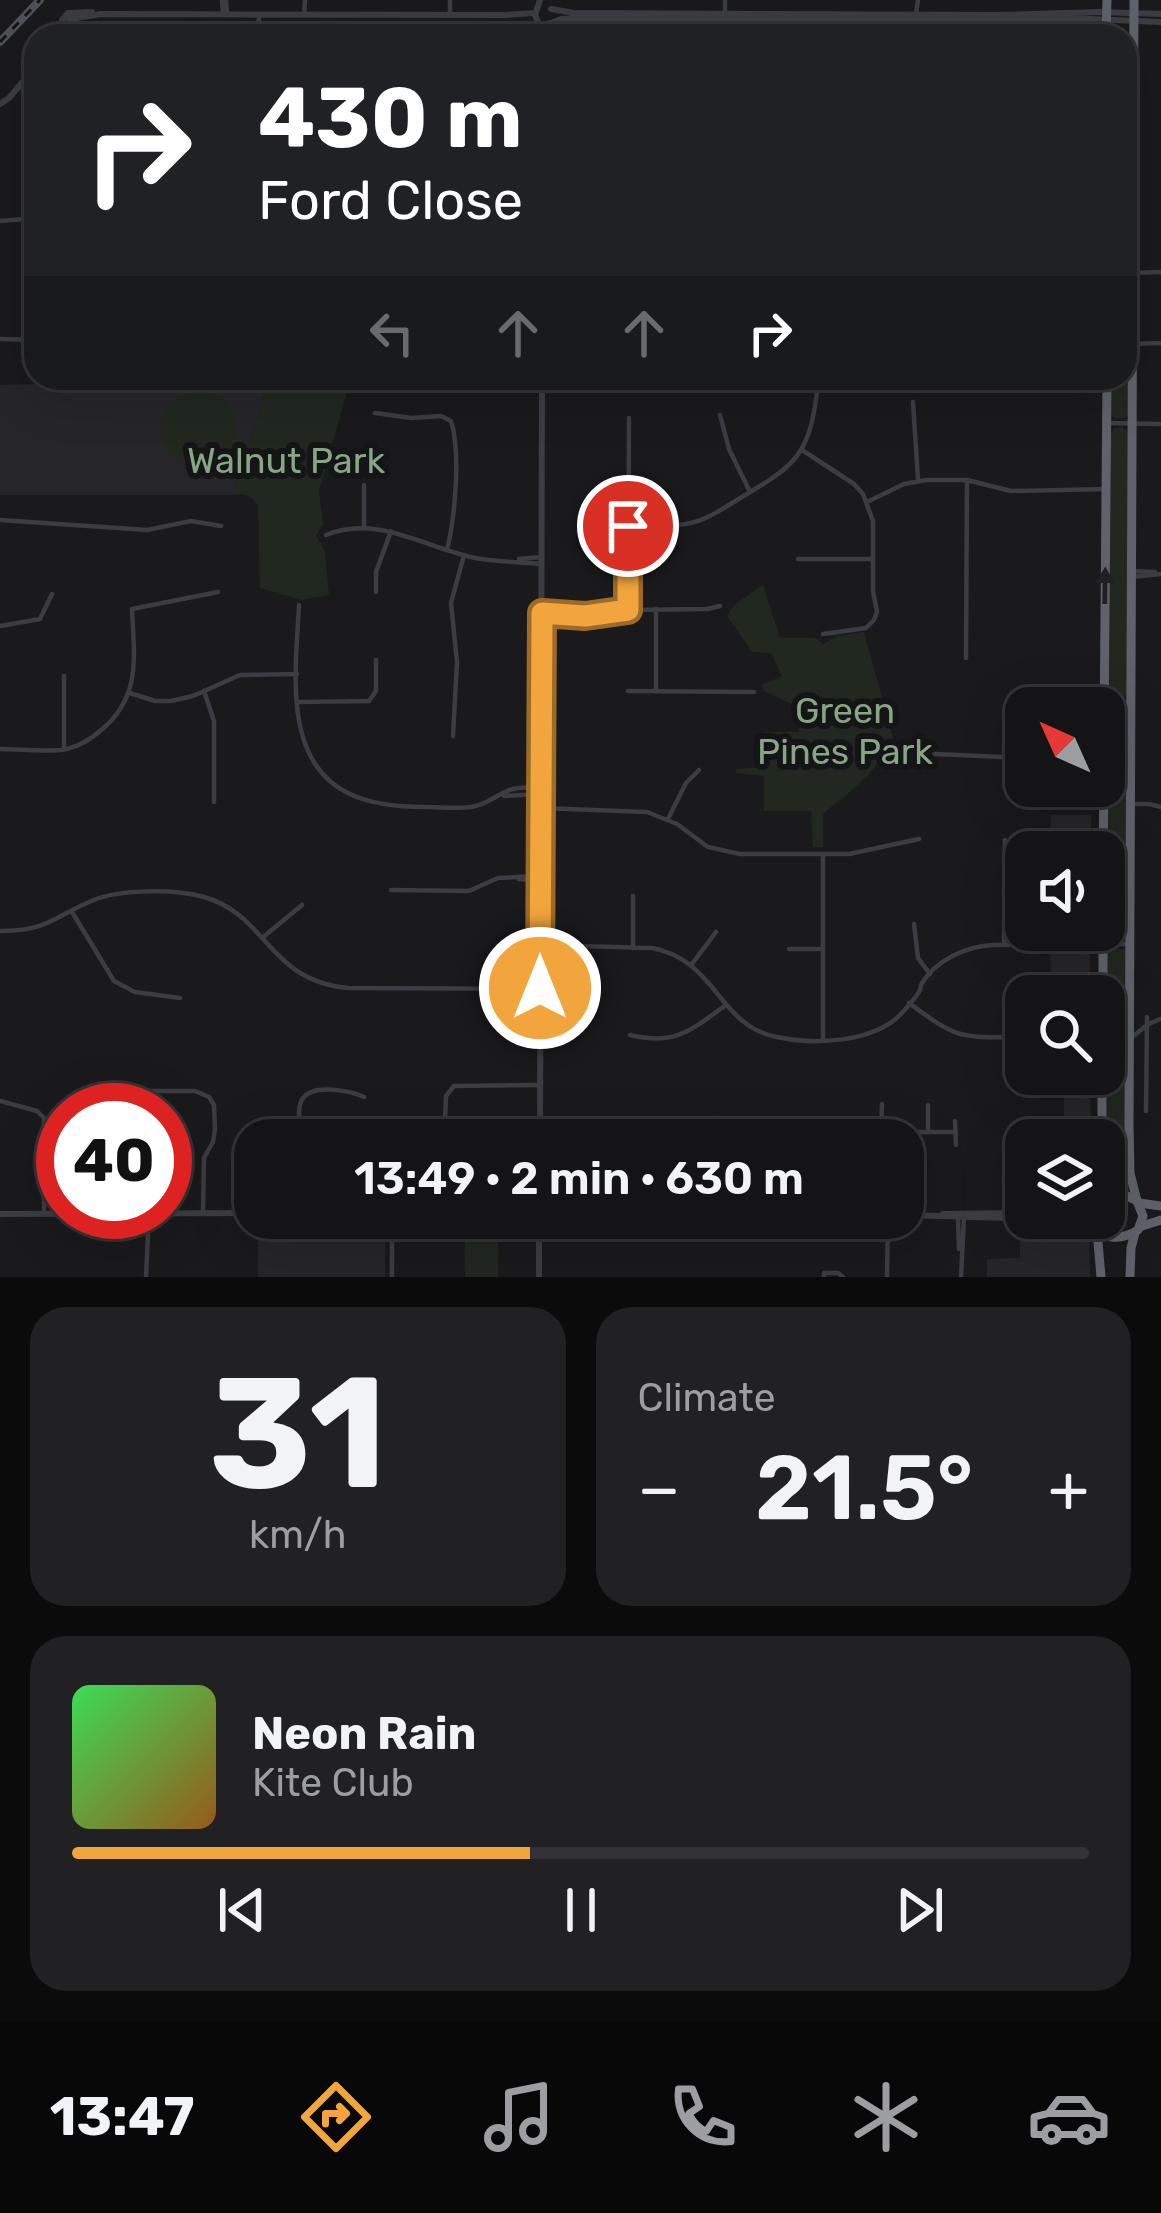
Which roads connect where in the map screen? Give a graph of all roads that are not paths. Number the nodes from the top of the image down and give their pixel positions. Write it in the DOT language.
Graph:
graph roads {
  1 [pos="224,0"];
  2 [pos="307,0"];
  3 [pos="452,0"];
  4 [pos="725,0"];
  5 [pos="918,0"];
  6 [pos="542,10"];
  7 [pos="1107,11"];
  8 [pos="1134,11"];
  9 [pos="725,13"];
  10 [pos="225,14"];
  11 [pos="257,14"];
  12 [pos="307,15"];
  13 [pos="453,15"];
  14 [pos="916,17"];
  15 [pos="1161,18"];
  16 [pos="777,19"];
  17 [pos="550,23"];
  18 [pos="67,24"];
  19 [pos="257,24"];
  20 [pos="777,24"];
  21 [pos="24,79"];
  22 [pos="0,100"];
  23 [pos="542,390"];
  24 [pos="1107,390"];
  25 [pos="1132,390"];
  26 [pos="817,392"];
  27 [pos="913,402"];
  28 [pos="375,413"];
  29 [pos="720,415"];
  30 [pos="629,418"];
  31 [pos="1107,423"];
  32 [pos="1132,423"];
  33 [pos="1160,424"];
  34 [pos="802,450"];
  35 [pos="967,480"];
  36 [pos="918,481"];
  37 [pos="364,485"];
  38 [pos="1106,491"];
  39 [pos="750,492"];
  40 [pos="867,502"];
  41 [pos="0,520"];
  42 [pos="221,526"];
  43 [pos="628,526"];
  44 [pos="364,529"];
  45 [pos="391,531"];
  46 [pos="326,535"];
  47 [pos="447,550"];
  48 [pos="464,555"];
  49 [pos="798,559"];
  50 [pos="873,559"];
  51 [pos="542,561"];
  52 [pos="1131,574"];
  53 [pos="1161,574"];
  54 [pos="218,592"];
  55 [pos="376,592"];
  56 [pos="52,594"];
  57 [pos="299,605"];
  58 [pos="720,606"];
  59 [pos="656,609"];
  60 [pos="628,610"];
  61 [pos="542,616"];
  62 [pos="0,626"];
  63 [pos="823,634"];
  64 [pos="966,658"];
  65 [pos="376,660"];
  66 [pos="297,674"];
  67 [pos="64,676"];
  68 [pos="1104,687"];
  69 [pos="204,691"];
  70 [pos="628,691"];
  71 [pos="656,691"];
  72 [pos="754,692"];
  73 [pos="130,693"];
  74 [pos="298,702"];
  75 [pos="1125,702"];
  76 [pos="1130,702"];
  77 [pos="453,736"];
  78 [pos="0,749"];
  79 [pos="64,749"];
  80 [pos="892,752"];
  81 [pos="1005,757"];
  82 [pos="699,770"];
  83 [pos="541,791"];
  84 [pos="214,802"];
  85 [pos="1130,804"];
  86 [pos="1161,807"];
  87 [pos="541,810"];
  88 [pos="668,820"];
  89 [pos="919,839"];
  90 [pos="1005,840"];
  91 [pos="823,855"];
  92 [pos="541,879"];
  93 [pos="391,890"];
  94 [pos="633,896"];
  95 [pos="302,905"];
  96 [pos="72,912"];
  97 [pos="914,924"];
  98 [pos="0,931"];
  99 [pos="716,932"];
  100 [pos="262,938"];
  101 [pos="1004,944"];
  102 [pos="1125,944"];
  103 [pos="1130,944"];
  104 [pos="540,947"];
  105 [pos="633,948"];
  106 [pos="789,949"];
  107 [pos="823,949"];
  108 [pos="692,964"];
  109 [pos="931,974"];
  110 [pos="540,988"];
  111 [pos="180,998"];
  112 [pos="909,1004"];
  113 [pos="726,1005"];
  114 [pos="1130,1008"];
  115 [pos="1161,1019"];
  116 [pos="1147,1021"];
  117 [pos="630,1035"];
  118 [pos="1005,1037"];
  119 [pos="823,1039"];
  120 [pos="1130,1040"];
  121 [pos="540,1085"];
  122 [pos="192,1091"];
  123 [pos="364,1097"];
  124 [pos="0,1101"];
  125 [pos="882,1104"];
  126 [pos="928,1105"];
  127 [pos="36,1111"];
  128 [pos="1146,1111"];
  129 [pos="719,1118"];
  130 [pos="301,1119"];
  131 [pos="445,1119"];
  132 [pos="540,1119"];
  133 [pos="715,1119"];
  134 [pos="881,1119"];
  135 [pos="956,1121"];
  136 [pos="924,1132"];
  137 [pos="928,1132"];
  138 [pos="956,1132"];
  139 [pos="956,1144"];
  140 [pos="1125,1195"];
  141 [pos="1138,1202"];
  142 [pos="1161,1206"];
  143 [pos="3,1212"];
  144 [pos="36,1212"];
  145 [pos="192,1213"];
  146 [pos="203,1213"];
  147 [pos="234,1214"];
  148 [pos="1005,1214"];
  149 [pos="961,1215"];
  150 [pos="924,1216"];
  151 [pos="1005,1217"];
  152 [pos="1161,1220"];
  153 [pos="1137,1230"];
  154 [pos="1125,1235"];
  155 [pos="146,1239"];
  156 [pos="392,1239"];
  157 [pos="888,1239"];
  158 [pos="1097,1239"];
  159 [pos="539,1241"];
  160 [pos="146,1277"];
  161 [pos="392,1277"];
  162 [pos="539,1277"];
  163 [pos="824,1277"];
  164 [pos="843,1277"];
  165 [pos="887,1277"];
  166 [pos="961,1277"];
  167 [pos="1101,1277"];
  168 [pos="1130,1277"];
  1 -- 10 [label="street"];
  2 -- 12 [label="street"];
  3 -- 13 [label="street"];
  4 -- 9 [label="street"];
  5 -- 14 [label="street"];
  6 -- 9 [label="street"];
  6 -- 13 [label="street"];
  6 -- 17 [label="street"];
  6 -- 17 [label="street"];
  7 -- 8 [label="street"];
  7 -- 14 [label="street"];
  8 -- 15 [label="street"];
  9 -- 14 [label="street"];
  10 -- 11 [label="street"];
  10 -- 18 [label="street"];
  11 -- 12 [label="street"];
  11 -- 19 [label="street"];
  12 -- 13 [label="street"];
  14 -- 16 [label="street"];
  16 -- 17 [label="street"];
  16 -- 20 [label="street"];
  21 -- 22 [label="street"];
  23 -- 51 [label="street"];
  24 -- 31 [label="highway"];
  25 -- 32 [label="highway"];
  26 -- 34 [label="street"];
  27 -- 36 [label="street"];
  28 -- 47 [label="street"];
  29 -- 39 [label="street"];
  30 -- 43 [label="street"];
  31 -- 32 [label="street"];
  31 -- 38 [label="highway"];
  32 -- 33 [label="street"];
  32 -- 52 [label="highway"];
  34 -- 39 [label="street"];
  34 -- 40 [label="street"];
  35 -- 36 [label="street"];
  35 -- 38 [label="street"];
  35 -- 64 [label="street"];
  36 -- 40 [label="street"];
  37 -- 44 [label="street"];
  68 -- 38 [label="highway, one-way"];
  39 -- 43 [label="street"];
  40 -- 50 [label="street"];
  41 -- 42 [label="street"];
  43 -- 60 [label="street"];
  44 -- 45 [label="street"];
  44 -- 46 [label="street"];
  45 -- 47 [label="street"];
  45 -- 55 [label="street"];
  47 -- 48 [label="street"];
  48 -- 51 [label="street"];
  48 -- 77 [label="street"];
  49 -- 50 [label="street"];
  50 -- 63 [label="street"];
  51 -- 61 [label="street"];
  52 -- 53 [label="street"];
  52 -- 76 [label="highway"];
  54 -- 73 [label="street"];
  56 -- 62 [label="street"];
  57 -- 66 [label="street"];
  58 -- 59 [label="street"];
  59 -- 60 [label="street"];
  59 -- 71 [label="street"];
  60 -- 61 [label="street"];
  61 -- 83 [label="street"];
  65 -- 74 [label="street"];
  66 -- 69 [label="street"];
  66 -- 74 [label="street"];
  67 -- 79 [label="street"];
  69 -- 73 [label="street"];
  69 -- 84 [label="street"];
  70 -- 71 [label="street"];
  71 -- 72 [label="street"];
  73 -- 79 [label="street"];
  74 -- 83 [label="street"];
  75 -- 76 [label="street"];
  76 -- 85 [label="highway"];
  78 -- 79 [label="street"];
  80 -- 81 [label="street"];
  82 -- 88 [label="street"];
  83 -- 87 [label="street"];
  85 -- 86 [label="street"];
  85 -- 103 [label="highway"];
  87 -- 88 [label="street"];
  87 -- 92 [label="street"];
  88 -- 91 [label="street"];
  89 -- 91 [label="street"];
  90 -- 101 [label="street"];
  91 -- 107 [label="street"];
  92 -- 93 [label="street"];
  92 -- 104 [label="street"];
  94 -- 105 [label="street"];
  95 -- 100 [label="street"];
  96 -- 98 [label="street"];
  96 -- 100 [label="street"];
  96 -- 111 [label="street"];
  97 -- 109 [label="street"];
  99 -- 108 [label="street"];
  100 -- 110 [label="street"];
  101 -- 109 [label="street"];
  102 -- 103 [label="street"];
  103 -- 114 [label="highway"];
  104 -- 105 [label="street"];
  104 -- 110 [label="street"];
  105 -- 108 [label="street"];
  106 -- 107 [label="street"];
  107 -- 119 [label="street"];
  108 -- 113 [label="street"];
  109 -- 112 [label="street"];
  110 -- 121 [label="street"];
  112 -- 118 [label="street"];
  112 -- 119 [label="street"];
  113 -- 117 [label="street"];
  113 -- 119 [label="street"];
  114 -- 116 [label="street"];
  114 -- 120 [label="highway"];
  115 -- 116 [label="street"];
  116 -- 120 [label="street"];
  116 -- 128 [label="street"];
  120 -- 141 [label="highway"];
  121 -- 131 [label="street"];
  121 -- 132 [label="street"];
  122 -- 146 [label="street"];
  123 -- 130 [label="street"];
  124 -- 127 [label="street"];
  125 -- 134 [label="street"];
  126 -- 137 [label="street"];
  129 -- 133 [label="street"];
  135 -- 138 [label="street"];
  136 -- 137 [label="street"];
  137 -- 138 [label="street"];
  138 -- 139 [label="street"];
  140 -- 141 [label="highway"];
  141 -- 142 [label="highway"];
  141 -- 153 [label="highway"];
  143 -- 144 [label="street"];
  145 -- 146 [label="street"];
  146 -- 147 [label="street"];
  148 -- 149 [label="street"];
  149 -- 150 [label="street"];
  149 -- 151 [label="street"];
  149 -- 166 [label="street"];
  152 -- 153 [label="highway"];
  153 -- 154 [label="highway"];
  153 -- 168 [label="highway"];
  155 -- 160 [label="street"];
  156 -- 161 [label="street"];
  157 -- 165 [label="street"];
  158 -- 167 [label="highway"];
  159 -- 162 [label="street"];
  163 -- 164 [label="street"];
}
